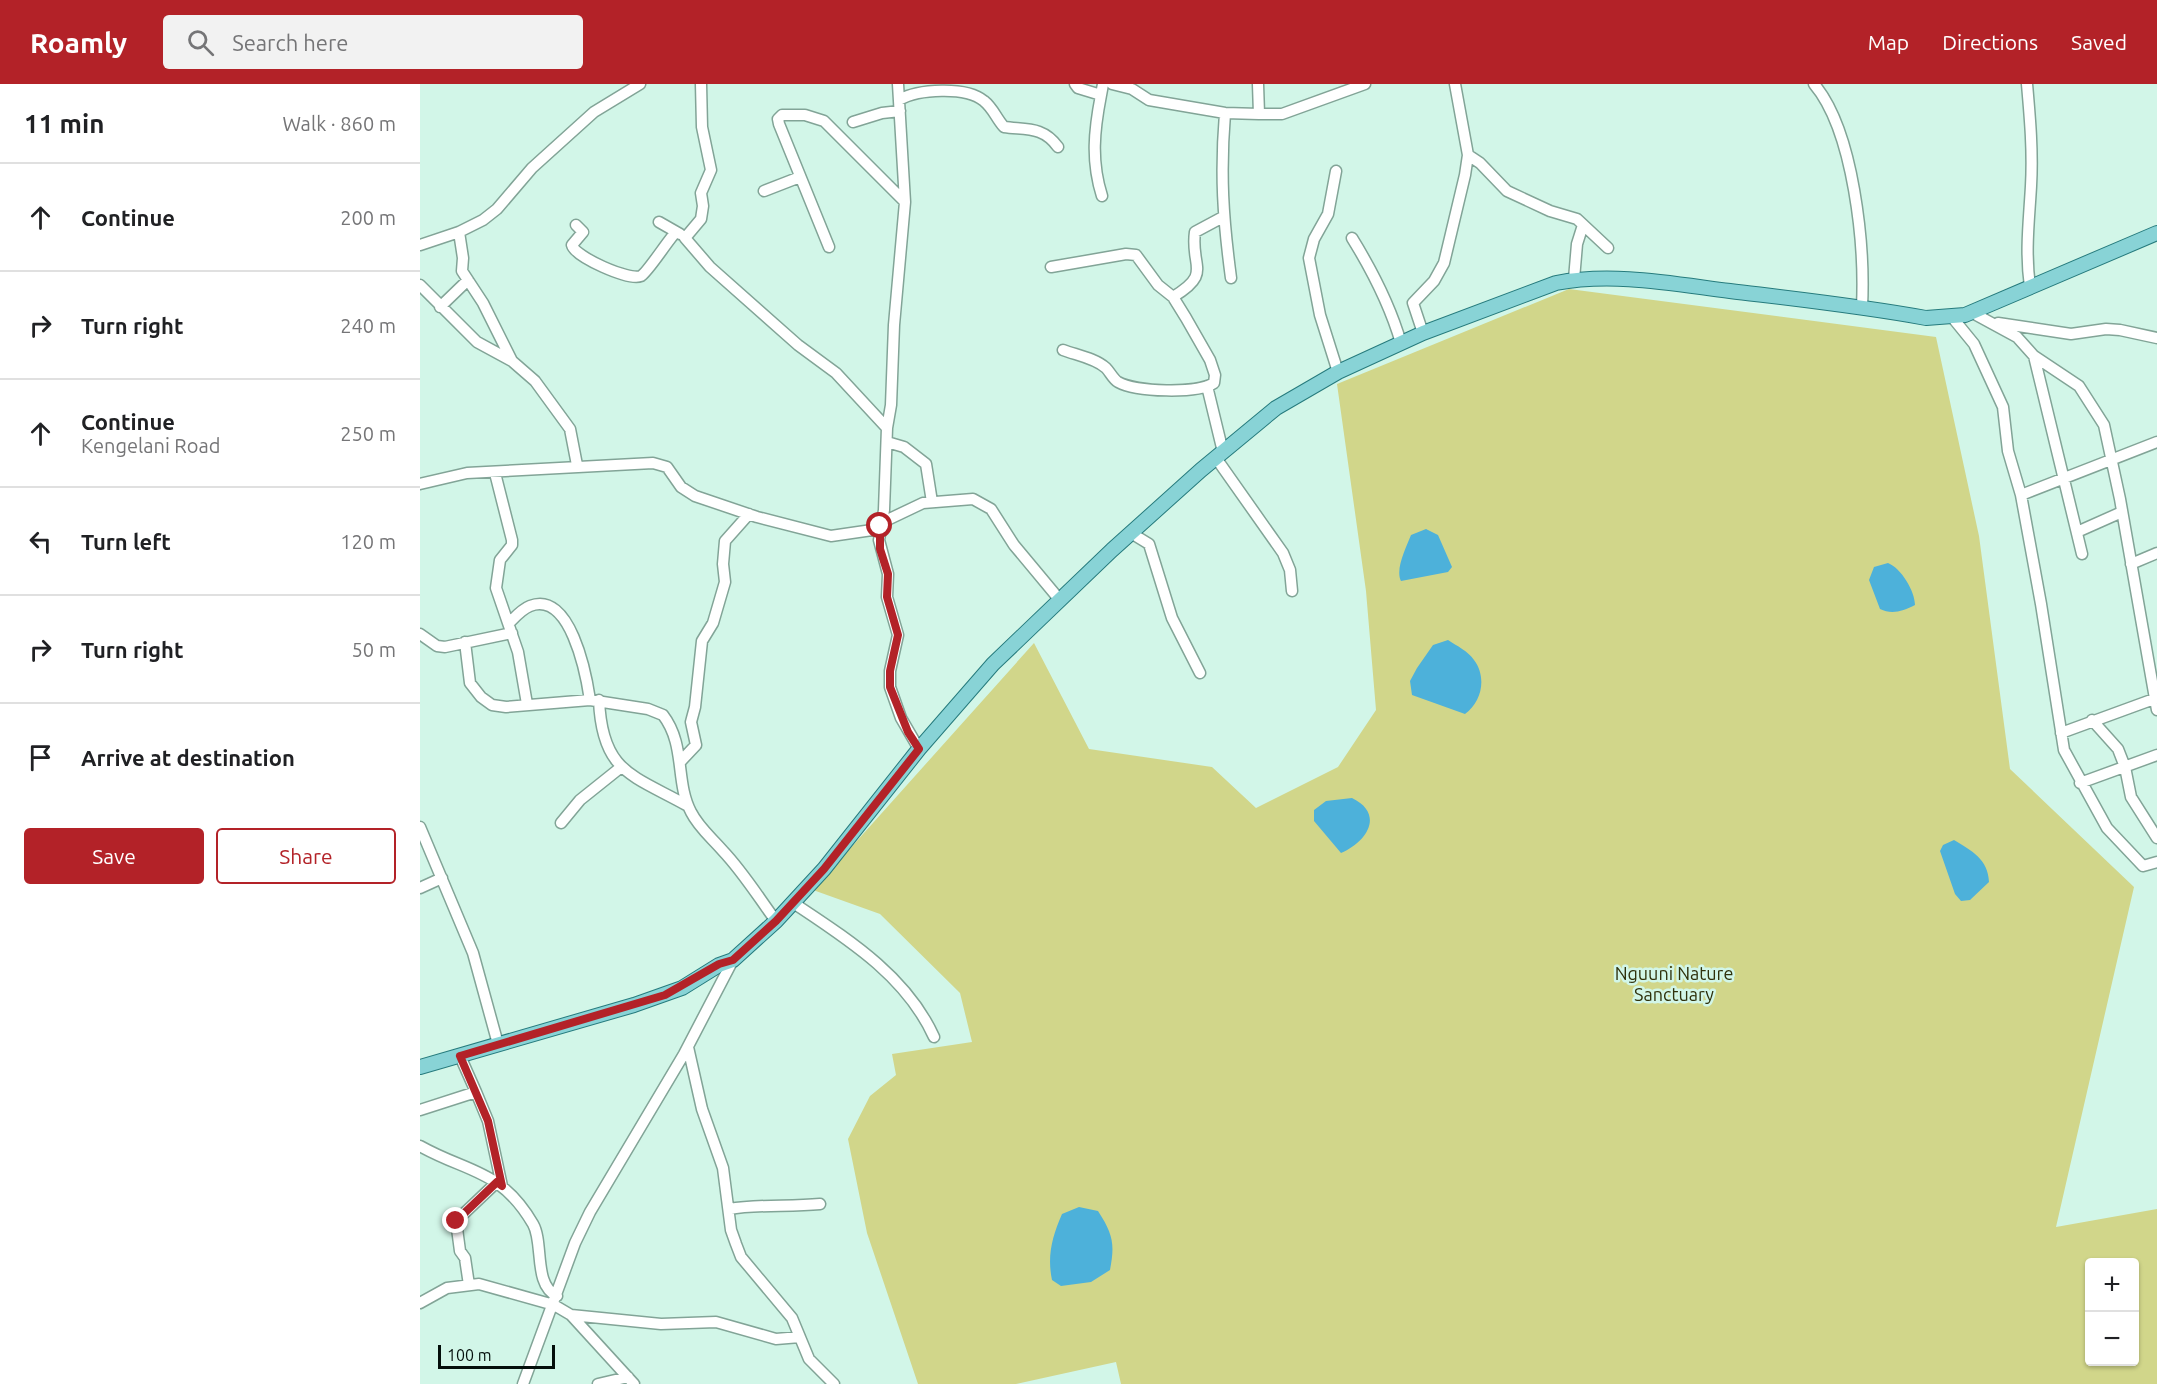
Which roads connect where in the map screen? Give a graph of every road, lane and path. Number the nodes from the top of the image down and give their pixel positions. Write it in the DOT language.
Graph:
graph roads {
  1 [pos="640,84"];
  2 [pos="700,84"];
  3 [pos="898,84"];
  4 [pos="1075,84"];
  5 [pos="1113,84"];
  6 [pos="1258,84"];
  7 [pos="1365,84"];
  8 [pos="1455,84"];
  9 [pos="1814,84"];
  10 [pos="2026,84"];
  11 [pos="621,89"];
  12 [pos="1102,89"];
  13 [pos="900,105"];
  14 [pos="1224,114"];
  15 [pos="1259,114"];
  16 [pos="853,122"];
  17 [pos="1058,147"];
  18 [pos="1468,155"];
  19 [pos="1336,171"];
  20 [pos="800,177"];
  21 [pos="764,191"];
  22 [pos="1102,196"];
  23 [pos="905,202"];
  24 [pos="1223,217"];
  25 [pos="659,222"];
  26 [pos="576,225"];
  27 [pos="1583,225"];
  28 [pos="459,232"];
  29 [pos="2157,233"];
  30 [pos="680,235"];
  31 [pos="1352,238"];
  32 [pos="420,245"];
  33 [pos="830,247"];
  34 [pos="1608,248"];
  35 [pos="1052,267"];
  36 [pos="1231,278"];
  37 [pos="1574,279"];
  38 [pos="468,280"];
  39 [pos="420,285"];
  40 [pos="2030,288"];
  41 [pos="1173,297"];
  42 [pos="440,307"];
  43 [pos="1862,308"];
  44 [pos="1971,312"];
  45 [pos="1952,317"];
  46 [pos="1992,322"];
  47 [pos="1423,333"];
  48 [pos="2157,339"];
  49 [pos="1401,343"];
  50 [pos="1063,350"];
  51 [pos="2034,356"];
  52 [pos="512,361"];
  53 [pos="1338,372"];
  54 [pos="1207,386"];
  55 [pos="887,428"];
  56 [pos="887,442"];
  57 [pos="2157,442"];
  58 [pos="1219,455"];
  59 [pos="2112,459"];
  60 [pos="577,465"];
  61 [pos="495,473"];
  62 [pos="2066,479"];
  63 [pos="420,484"];
  64 [pos="2021,495"];
  65 [pos="932,502"];
  66 [pos="2122,512"];
  67 [pos="749,514"];
  68 [pos="880,526"];
  69 [pos="2077,532"];
  70 [pos="1131,533"];
  71 [pos="2157,553"];
  72 [pos="2082,554"];
  73 [pos="2130,564"];
  74 [pos="1292,591"];
  75 [pos="1059,599"];
  76 [pos="510,628"];
  77 [pos="420,634"];
  78 [pos="465,642"];
  79 [pos="2152,644"];
  80 [pos="2154,669"];
  81 [pos="1200,673"];
  82 [pos="2154,699"];
  83 [pos="594,700"];
  84 [pos="527,704"];
  85 [pos="2157,710"];
  86 [pos="2092,720"];
  87 [pos="2061,733"];
  88 [pos="919,749"];
  89 [pos="2157,755"];
  90 [pos="681,761"];
  91 [pos="2125,766"];
  92 [pos="620,768"];
  93 [pos="2080,783"];
  94 [pos="688,806"];
  95 [pos="561,824"];
  96 [pos="420,826"];
  97 [pos="2157,838"];
  98 [pos="2157,862"];
  99 [pos="442,878"];
  100 [pos="420,888"];
  101 [pos="792,902"];
  102 [pos="776,921"];
  103 [pos="733,960"];
  104 [pos="934,1036"];
  105 [pos="498,1044"];
  106 [pos="688,1047"];
  107 [pos="460,1056"];
  108 [pos="420,1067"];
  109 [pos="476,1092"];
  110 [pos="420,1110"];
  111 [pos="420,1146"];
  112 [pos="500,1184"];
  113 [pos="820,1204"];
  114 [pos="729,1209"];
  115 [pos="469,1284"];
  116 [pos="555,1301"];
  117 [pos="420,1302"];
  118 [pos="571,1315"];
  119 [pos="800,1337"];
  120 [pos="631,1381"];
  121 [pos="523,1384"];
  122 [pos="598,1384"];
  123 [pos="834,1384"];
  1 -- 11 [label="street"];
  2 -- 30 [label="street"];
  3 -- 13 [label="street"];
  4 -- 12 [label="street"];
  5 -- 14 [label="street"];
  6 -- 15 [label="street"];
  7 -- 15 [label="street"];
  8 -- 18 [label="street"];
  9 -- 43 [label="street"];
  10 -- 40 [label="street"];
  11 -- 28 [label="street"];
  12 -- 22 [label="street"];
  13 -- 16 [label="street"];
  13 -- 17 [label="street"];
  13 -- 23 [label="street"];
  14 -- 15 [label="street"];
  14 -- 24 [label="street"];
  18 -- 27 [label="street"];
  18 -- 47 [label="street"];
  19 -- 53 [label="street"];
  20 -- 21 [label="street"];
  20 -- 23 [label="street"];
  20 -- 33 [label="street"];
  23 -- 55 [label="street"];
  24 -- 36 [label="street"];
  24 -- 41 [label="street"];
  25 -- 30 [label="street"];
  26 -- 30 [label="street"];
  27 -- 34 [label="street"];
  27 -- 37 [label="street"];
  28 -- 32 [label="street"];
  28 -- 38 [label="street"];
  29 -- 40 [label="main road"];
  30 -- 55 [label="street"];
  31 -- 49 [label="street"];
  35 -- 41 [label="street"];
  37 -- 43 [label="main road"];
  37 -- 47 [label="main road"];
  38 -- 42 [label="street"];
  38 -- 52 [label="street"];
  39 -- 42 [label="street"];
  40 -- 44 [label="main road"];
  41 -- 54 [label="street"];
  42 -- 52 [label="street"];
  43 -- 45 [label="main road"];
  44 -- 45 [label="main road"];
  44 -- 46 [label="street"];
  45 -- 64 [label="street"];
  46 -- 48 [label="street"];
  46 -- 51 [label="street"];
  47 -- 49 [label="main road"];
  49 -- 53 [label="main road"];
  50 -- 54 [label="street"];
  51 -- 59 [label="street"];
  51 -- 62 [label="street"];
  52 -- 60 [label="street"];
  53 -- 58 [label="main road"];
  54 -- 58 [label="street"];
  55 -- 56 [label="street"];
  56 -- 65 [label="street"];
  56 -- 68 [label="street"];
  57 -- 59 [label="street"];
  58 -- 70 [label="main road"];
  58 -- 74 [label="street"];
  59 -- 62 [label="street"];
  59 -- 66 [label="street"];
  60 -- 61 [label="street"];
  60 -- 67 [label="street"];
  61 -- 63 [label="street"];
  61 -- 76 [label="street"];
  62 -- 64 [label="street"];
  62 -- 69 [label="street"];
  64 -- 87 [label="street"];
  65 -- 68 [label="street"];
  65 -- 75 [label="street"];
  66 -- 69 [label="street"];
  66 -- 73 [label="street"];
  67 -- 68 [label="street"];
  67 -- 90 [label="street"];
  68 -- 88 [label="street"];
  69 -- 72 [label="street"];
  70 -- 75 [label="main road"];
  70 -- 81 [label="street"];
  71 -- 73 [label="street"];
  73 -- 79 [label="street"];
  75 -- 88 [label="main road"];
  76 -- 78 [label="street"];
  76 -- 83 [label="street"];
  76 -- 84 [label="street"];
  77 -- 78 [label="street"];
  78 -- 84 [label="street"];
  79 -- 80 [label="street"];
  80 -- 82 [label="street"];
  82 -- 85 [label="street"];
  82 -- 86 [label="street"];
  83 -- 84 [label="street"];
  83 -- 90 [label="street"];
  83 -- 92 [label="street"];
  86 -- 87 [label="street"];
  86 -- 91 [label="street"];
  87 -- 93 [label="street"];
  88 -- 101 [label="main road"];
  89 -- 91 [label="street"];
  90 -- 94 [label="street"];
  91 -- 93 [label="street"];
  91 -- 97 [label="street"];
  92 -- 94 [label="street"];
  92 -- 95 [label="street"];
  93 -- 98 [label="street"];
  94 -- 102 [label="street"];
  96 -- 99 [label="street"];
  99 -- 100 [label="street"];
  99 -- 105 [label="street"];
  101 -- 102 [label="main road"];
  101 -- 104 [label="street"];
  102 -- 103 [label="main road"];
  103 -- 105 [label="main road"];
  103 -- 106 [label="street"];
  105 -- 107 [label="main road"];
  106 -- 114 [label="street"];
  106 -- 116 [label="street"];
  107 -- 108 [label="main road"];
  107 -- 109 [label="street"];
  109 -- 110 [label="street"];
  109 -- 112 [label="street"];
  111 -- 112 [label="street"];
  112 -- 115 [label="street"];
  112 -- 116 [label="street"];
  113 -- 114 [label="street"];
  114 -- 119 [label="street"];
  115 -- 116 [label="street"];
  115 -- 117 [label="street"];
  116 -- 118 [label="street"];
  116 -- 121 [label="street"];
  118 -- 119 [label="street"];
  118 -- 120 [label="street"];
  119 -- 123 [label="street"];
  120 -- 122 [label="street"];
}
